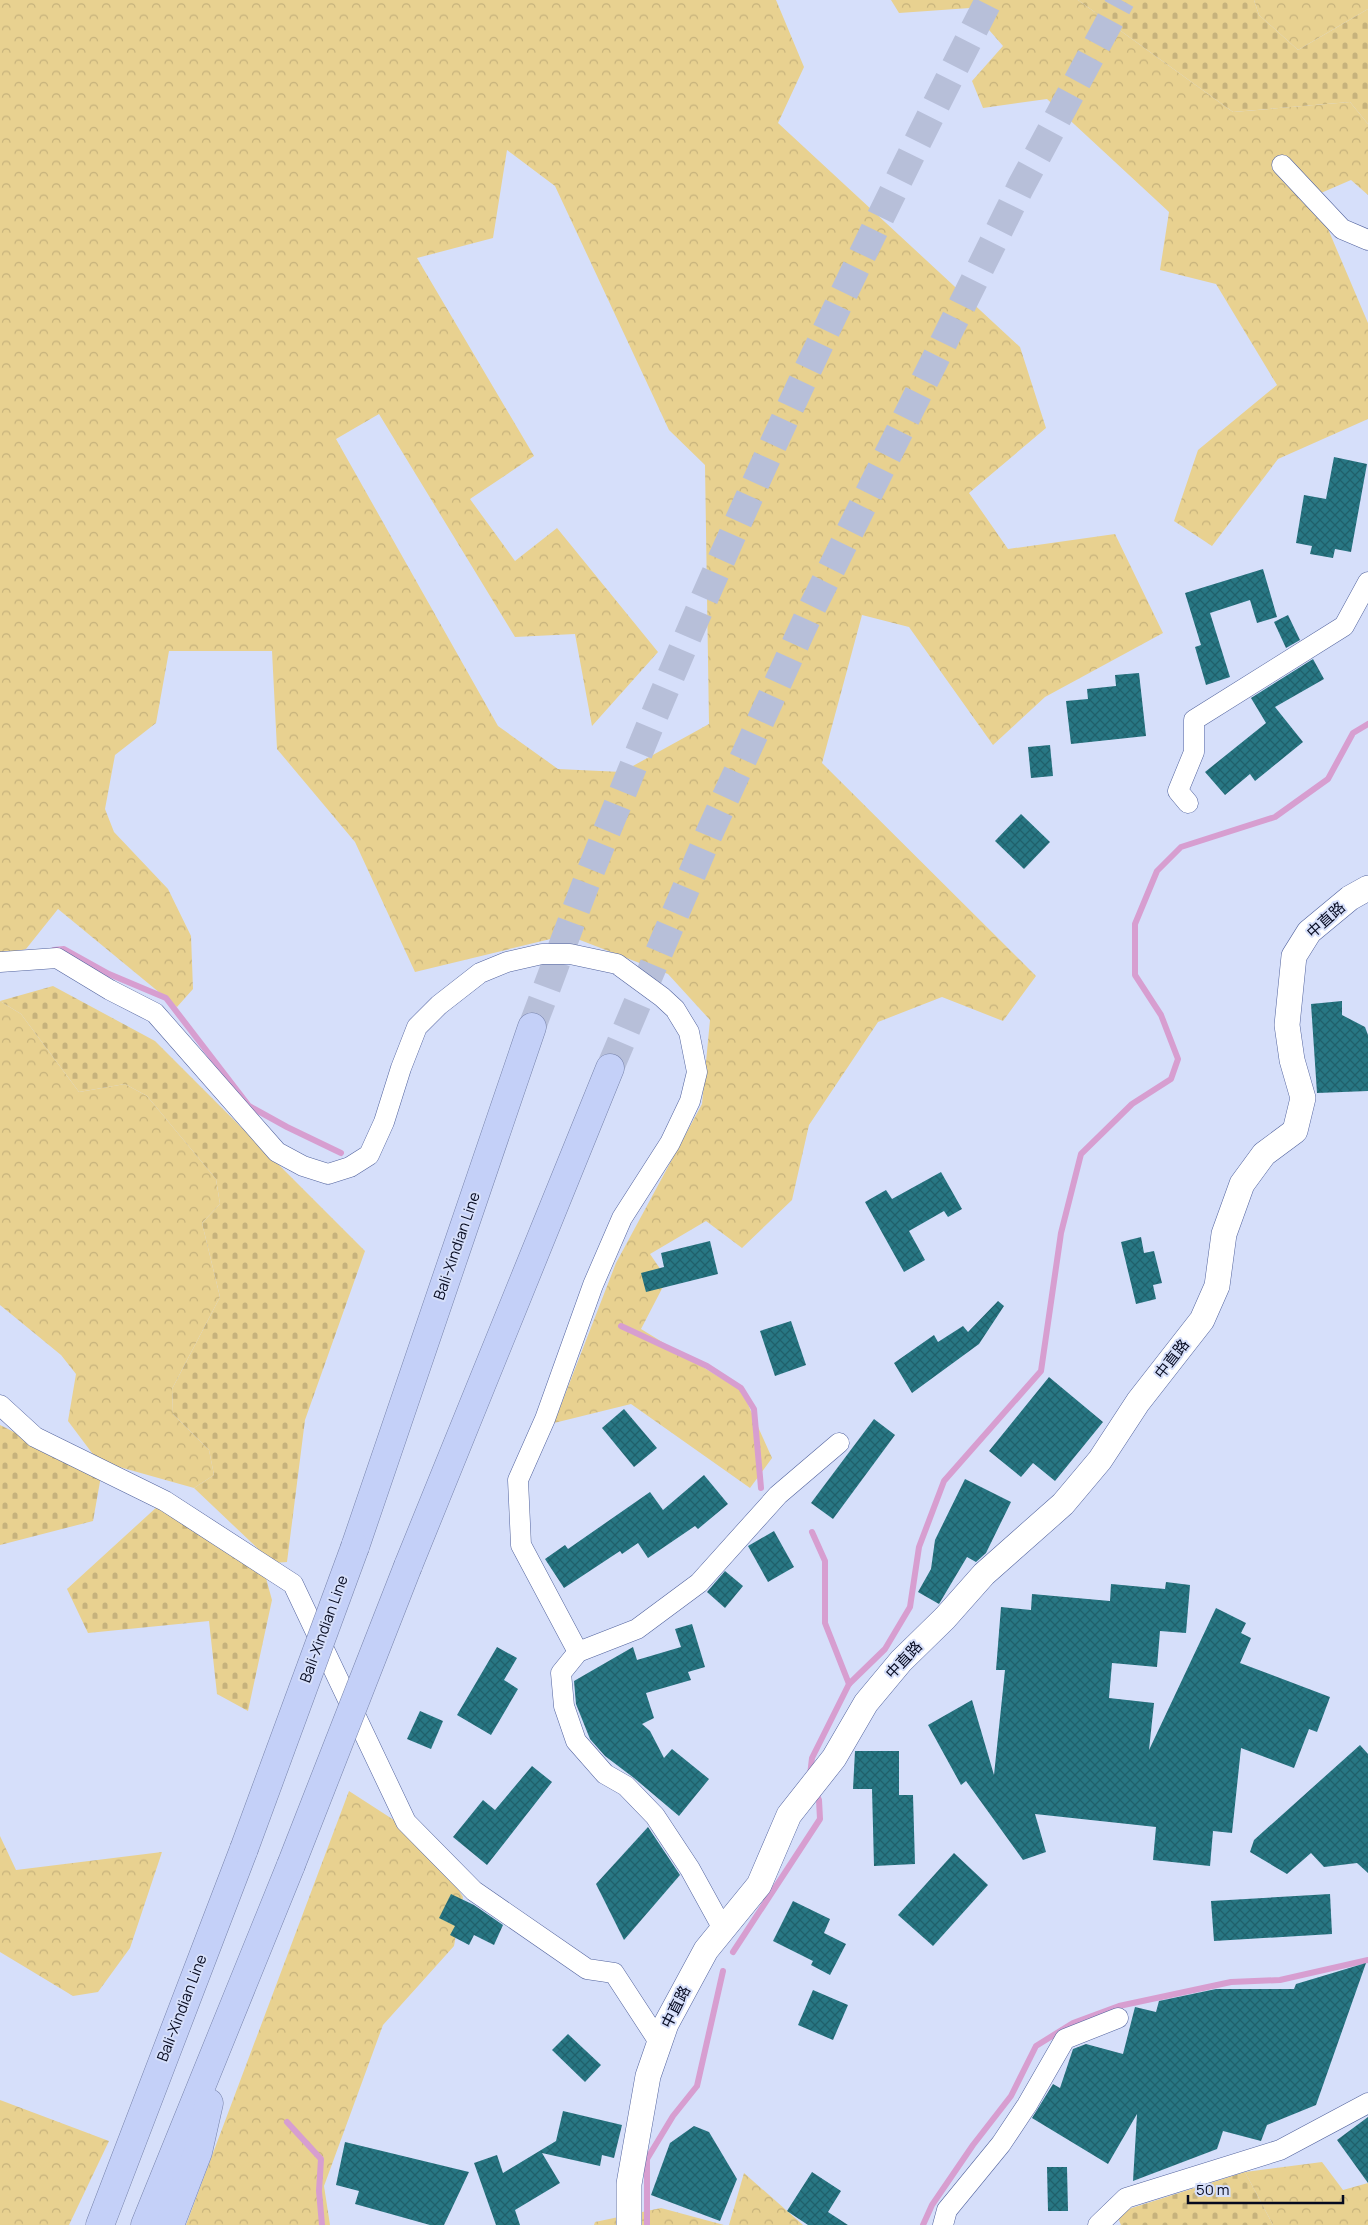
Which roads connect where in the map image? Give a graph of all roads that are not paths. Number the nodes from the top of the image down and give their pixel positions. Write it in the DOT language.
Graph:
graph roads {
  1 [pos="1282,165"];
  2 [pos="1368,240"];
  3 [pos="1368,582"];
  4 [pos="1188,803"];
  5 [pos="1368,888"];
  6 [pos="0,962"];
  7 [pos="532,1027"];
  8 [pos="610,1068"];
  9 [pos="0,1405"];
  10 [pos="840,1443"];
  11 [pos="578,1652"];
  12 [pos="723,1929"];
  13 [pos="1118,2018"];
  14 [pos="224,2032"];
  15 [pos="155,2076"];
  16 [pos="648,2076"];
  17 [pos="1368,2103"];
  18 [pos="86,2225"];
  19 [pos="100,2225"];
  20 [pos="144,2225"];
  21 [pos="170,2225"];
  22 [pos="629,2225"];
  23 [pos="943,2225"];
  24 [pos="1098,2225"];
  1 -- 2 [label="street"];
  3 -- 4 [label="street"];
  5 -- 12 [label="street, 中直路"];
  6 -- 11 [label="street"];
  7 -- 15 [label="highway, Bali-Xindian Line, bridge"];
  8 -- 14 [label="highway, bridge"];
  9 -- 16 [label="street"];
  10 -- 11 [label="street"];
  11 -- 12 [label="street"];
  12 -- 16 [label="street, 中直路"];
  13 -- 23 [label="street"];
  14 -- 20 [label="highway"];
  14 -- 21 [label="highway"];
  15 -- 18 [label="highway"];
  15 -- 19 [label="highway, Bali-Xindian Line"];
  16 -- 22 [label="street, 中直路"];
  17 -- 24 [label="street"];
}
